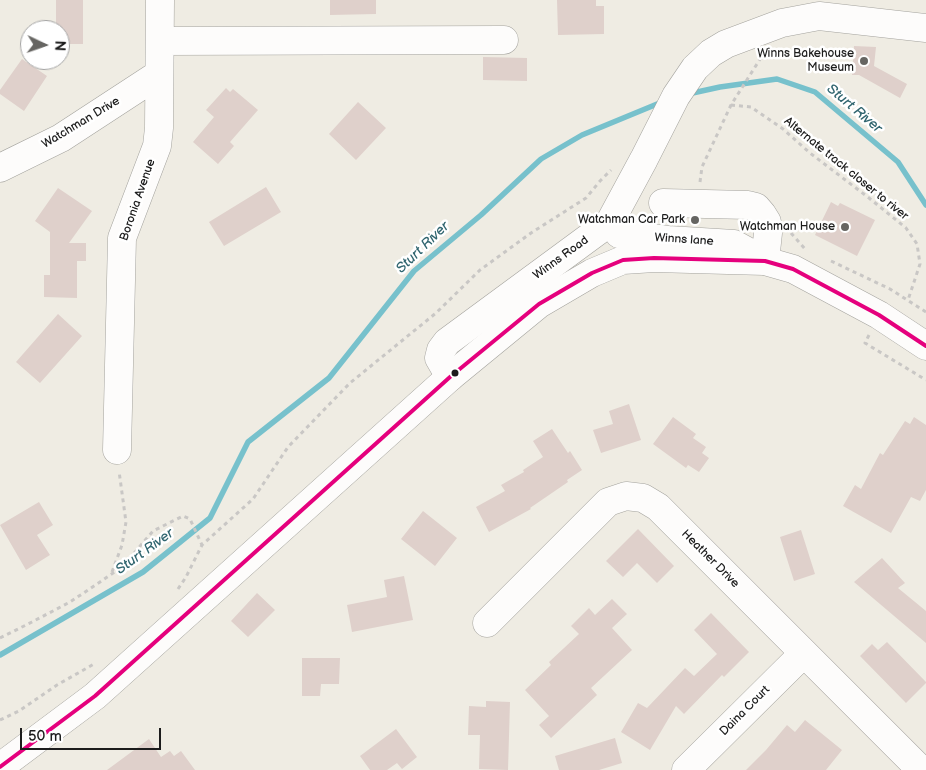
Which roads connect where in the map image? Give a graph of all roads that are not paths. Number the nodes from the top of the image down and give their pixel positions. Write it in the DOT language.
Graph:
graph roads {
  1 [pos="160,0"];
  2 [pos="926,28"];
  3 [pos="160,40"];
  4 [pos="504,40"];
  5 [pos="159,74"];
  6 [pos="0,168"];
  7 [pos="663,203"];
  8 [pos="615,213"];
  9 [pos="765,261"];
  10 [pos="926,346"];
  11 [pos="450,377"];
  12 [pos="117,450"];
  13 [pos="487,623"];
  14 [pos="804,653"];
  15 [pos="0,767"];
  16 [pos="686,770"];
  17 [pos="921,770"];
  1 -- 3 [label="street, Boronia Avenue"];
  2 -- 8 [label="street, Winns Road"];
  3 -- 4 [label="street"];
  3 -- 5 [label="street, Boronia Avenue"];
  5 -- 6 [label="street, Watchman Drive"];
  5 -- 12 [label="street, Boronia Avenue"];
  7 -- 9 [label="street"];
  8 -- 9 [label="street, Winns lane"];
  8 -- 11 [label="street, Winns Road"];
  9 -- 10 [label="street"];
  9 -- 11 [label="street"];
  11 -- 15 [label="street"];
  13 -- 14 [label="street, Heather Drive"];
  14 -- 16 [label="street, Daina Court"];
  14 -- 17 [label="street, Heather Drive"];
}
